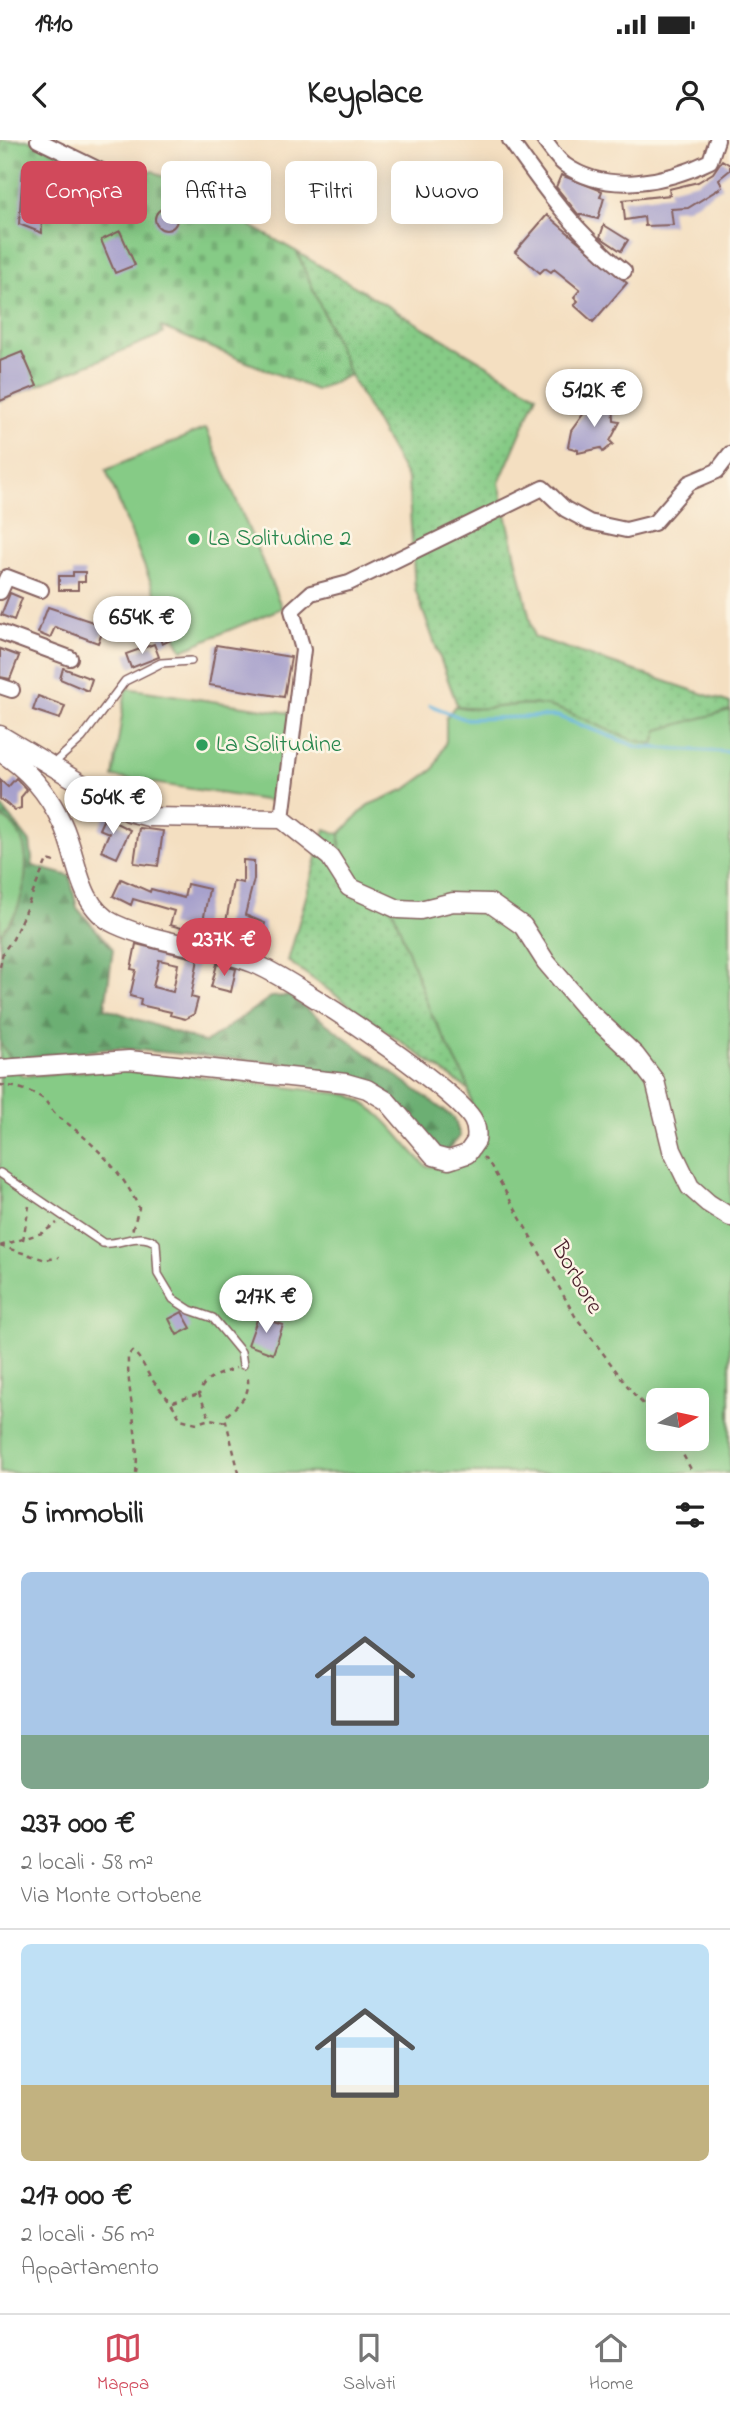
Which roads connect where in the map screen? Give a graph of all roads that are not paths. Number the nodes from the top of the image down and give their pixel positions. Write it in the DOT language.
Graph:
graph roads {
  1 [pos="38,140"];
  2 [pos="510,140"];
  3 [pos="544,140"];
  4 [pos="717,140"];
  5 [pos="81,161"];
  6 [pos="624,271"];
  7 [pos="730,454"];
  8 [pos="41,590"];
  9 [pos="0,592"];
  10 [pos="0,632"];
  11 [pos="70,659"];
  12 [pos="191,661"];
  13 [pos="0,735"];
  14 [pos="0,752"];
  15 [pos="53,764"];
  16 [pos="282,819"];
  17 [pos="0,1069"];
  18 [pos="0,1172"];
  19 [pos="730,1217"];
  20 [pos="243,1365"];
  1 -- 5 [label="street"];
  2 -- 6 [label="street"];
  3 -- 4 [label="street"];
  7 -- 16 [label="street"];
  8 -- 9 [label="street"];
  10 -- 11 [label="street"];
  12 -- 15 [label="lane"];
  13 -- 15 [label="street"];
  14 -- 17 [label="street"];
  15 -- 16 [label="street"];
  16 -- 19 [label="street"];
  18 -- 20 [label="lane"];
}
